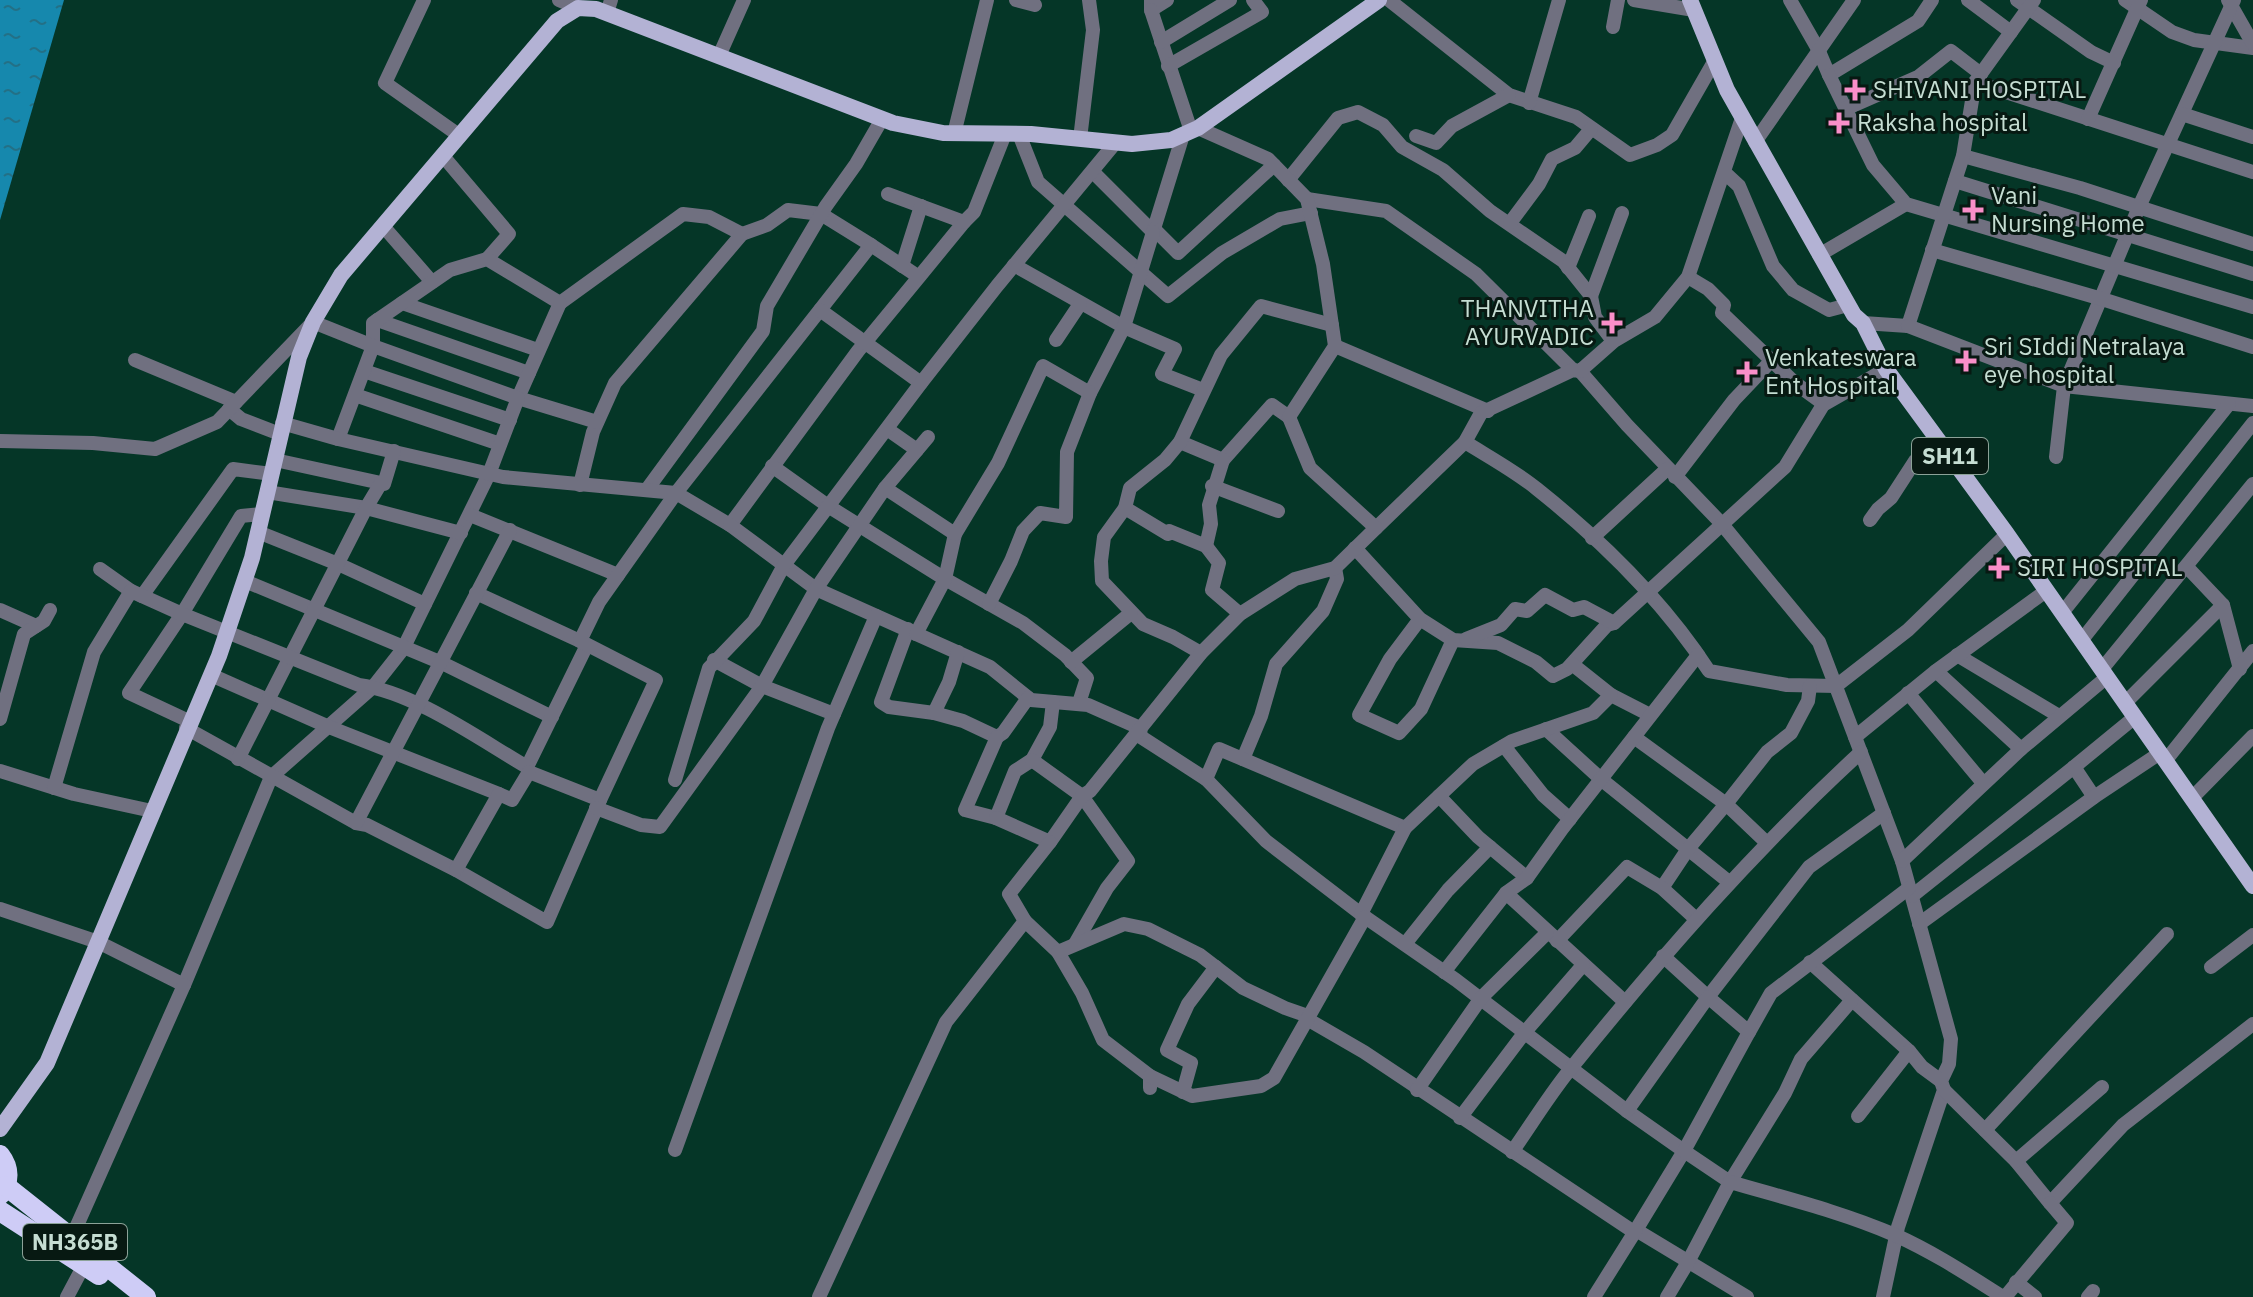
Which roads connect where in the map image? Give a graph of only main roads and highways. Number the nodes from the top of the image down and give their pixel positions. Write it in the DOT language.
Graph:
graph roads {
  1 [pos="1379,0"];
  2 [pos="1692,5"];
  3 [pos="609,6"];
  4 [pos="2252,882"];
  5 [pos="0,1129"];
  6 [pos="0,1155"];
  7 [pos="3,1190"];
  8 [pos="0,1211"];
  9 [pos="132,1297"];
  10 [pos="146,1297"];
  1 -- 3 [label="main road"];
  2 -- 4 [label="main road, SH11"];
  3 -- 5 [label="main road"];
  6 -- 7 [label="highway, NH365B"];
  7 -- 10 [label="highway, NH365B"];
  8 -- 9 [label="highway"];
}
